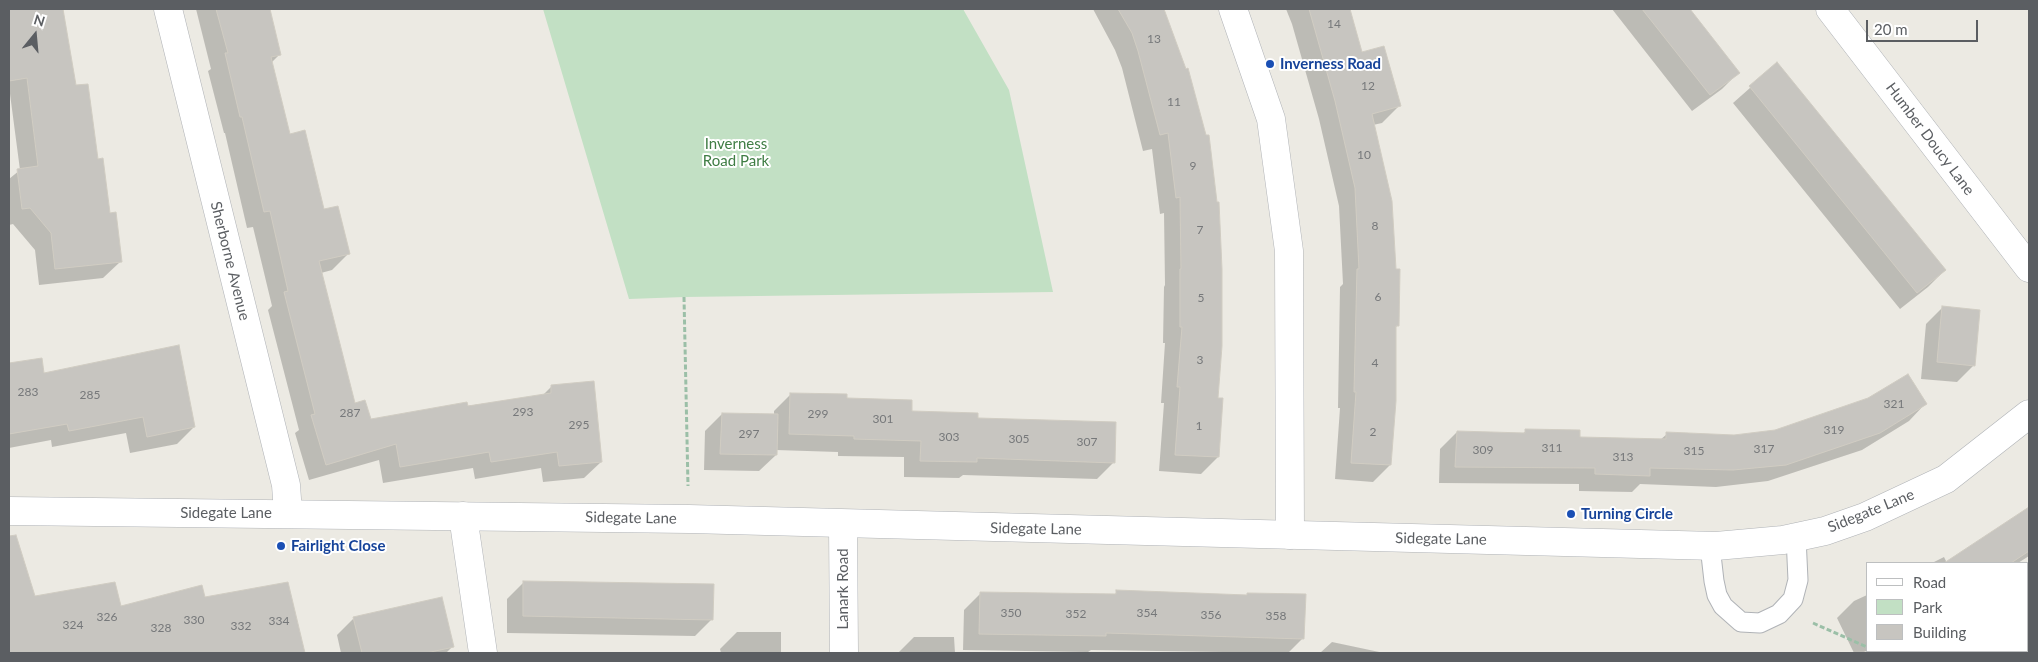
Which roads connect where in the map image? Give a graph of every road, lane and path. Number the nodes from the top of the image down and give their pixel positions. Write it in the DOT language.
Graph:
graph roads {
  1 [pos="168,9"];
  2 [pos="1233,9"];
  3 [pos="1830,9"];
  4 [pos="2029,268"];
  5 [pos="684,297"];
  6 [pos="2029,414"];
  7 [pos="688,491"];
  8 [pos="9,511"];
  9 [pos="288,513"];
  10 [pos="463,516"];
  11 [pos="843,524"];
  12 [pos="1290,535"];
  13 [pos="1796,537"];
  14 [pos="1710,546"];
  15 [pos="1812,623"];
  16 [pos="1866,647"];
  17 [pos="483,653"];
  18 [pos="844,653"];
  1 -- 9 [label="street, Sherborne Avenue"];
  2 -- 12 [label="street"];
  3 -- 4 [label="street, Humber Doucy Lane"];
  5 -- 7 [label="path"];
  6 -- 13 [label="street, Sidegate Lane"];
  8 -- 9 [label="street, Sidegate Lane"];
  9 -- 10 [label="street, Sidegate Lane"];
  10 -- 11 [label="street, Sidegate Lane"];
  10 -- 17 [label="street"];
  11 -- 12 [label="street, Sidegate Lane"];
  11 -- 18 [label="street, Lanark Road"];
  12 -- 14 [label="street, Sidegate Lane"];
  13 -- 14 [label="street, Sidegate Lane"];
  13 -- 14 [label="lane"];
  15 -- 16 [label="path"];
}
